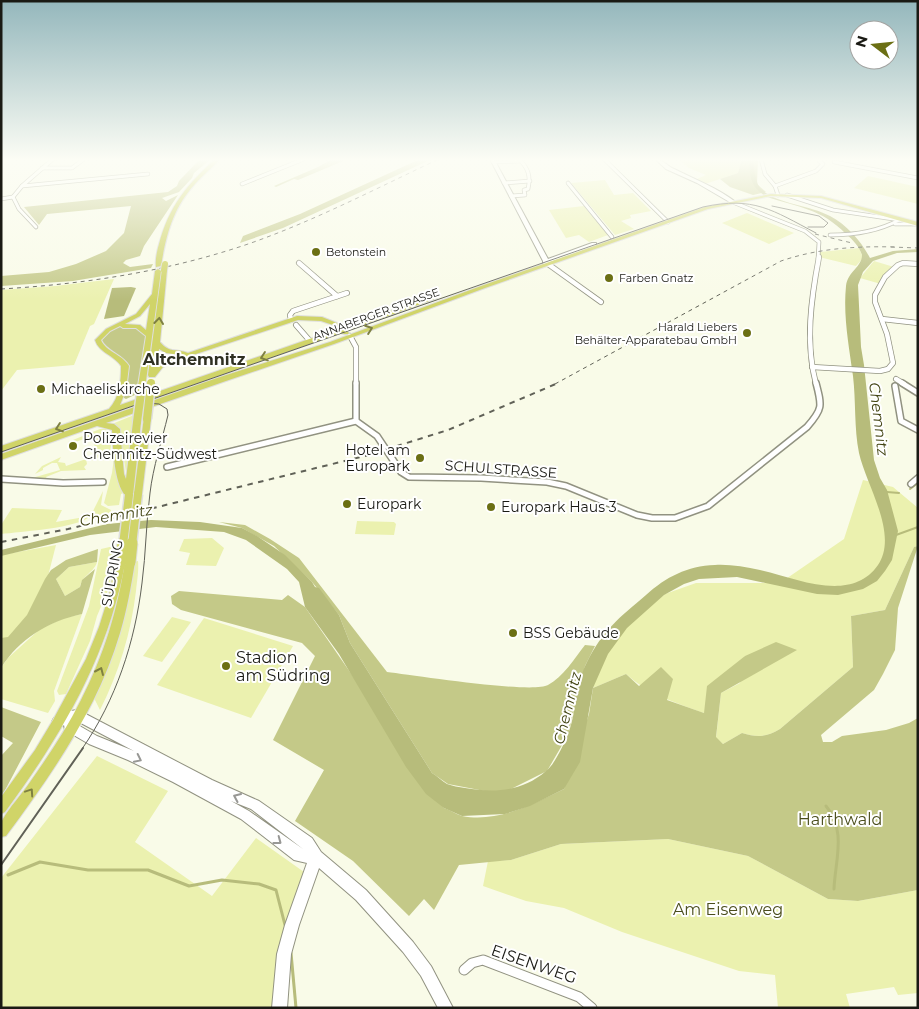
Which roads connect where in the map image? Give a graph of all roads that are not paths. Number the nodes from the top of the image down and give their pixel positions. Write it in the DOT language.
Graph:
graph roads {
  1 [pos="18,206"];
  2 [pos="175,206"];
  3 [pos="180,206"];
  4 [pos="516,206"];
  5 [pos="587,206"];
  6 [pos="652,206"];
  7 [pos="708,206"];
  8 [pos="718,206"];
  9 [pos="742,206"];
  10 [pos="821,206"];
  11 [pos="852,206"];
  12 [pos="666,220"];
  13 [pos="900,220"];
  14 [pos="893,224"];
  15 [pos="918,224"];
  16 [pos="36,227"];
  17 [pos="830,235"];
  18 [pos="612,237"];
  19 [pos="546,262"];
  20 [pos="299,263"];
  21 [pos="918,264"];
  22 [pos="161,268"];
  23 [pos="347,293"];
  24 [pos="154,295"];
  25 [pos="337,296"];
  26 [pos="601,302"];
  27 [pos="882,319"];
  28 [pos="293,322"];
  29 [pos="918,323"];
  30 [pos="108,330"];
  31 [pos="342,330"];
  32 [pos="148,335"];
  33 [pos="350,336"];
  34 [pos="310,341"];
  35 [pos="156,342"];
  36 [pos="147,349"];
  37 [pos="195,352"];
  38 [pos="154,360"];
  39 [pos="173,360"];
  40 [pos="812,367"];
  41 [pos="152,374"];
  42 [pos="896,379"];
  43 [pos="894,386"];
  44 [pos="918,393"];
  45 [pos="120,396"];
  46 [pos="138,401"];
  47 [pos="112,410"];
  48 [pos="356,421"];
  49 [pos="94,425"];
  50 [pos="918,430"];
  51 [pos="1,449"];
  52 [pos="1,457"];
  53 [pos="167,467"];
  54 [pos="918,478"];
  55 [pos="1,479"];
  56 [pos="103,482"];
  57 [pos="911,484"];
  58 [pos="134,494"];
  59 [pos="125,563"];
  60 [pos="78,715"];
  61 [pos="64,720"];
  62 [pos="1,808"];
  63 [pos="1,832"];
  64 [pos="316,857"];
  65 [pos="464,970"];
  66 [pos="279,1008"];
  67 [pos="446,1008"];
  68 [pos="592,1008"];
  1 -- 16 [label="street"];
  2 -- 22 [label="main road, SÜDRING"];
  3 -- 22 [label="main road, SÜDRING"];
  4 -- 19 [label="main road"];
  5 -- 18 [label="street"];
  6 -- 12 [label="street"];
  7 -- 12 [label="main road, ANNABERGER STRASSE"];
  8 -- 12 [label="main road, ANNABERGER STRASSE"];
  9 -- 40 [label="street, SCHULSTRASSE"];
  10 -- 13 [label="street"];
  11 -- 13 [label="main road, ANNABERGER STRASSE"];
  12 -- 18 [label="main road, ANNABERGER STRASSE"];
  12 -- 19 [label="main road, ANNABERGER STRASSE"];
  13 -- 14 [label="street"];
  13 -- 15 [label="main road, ANNABERGER STRASSE"];
  14 -- 15 [label="street"];
  14 -- 17 [label="street"];
  18 -- 19 [label="main road, ANNABERGER STRASSE"];
  19 -- 26 [label="street"];
  19 -- 31 [label="main road, ANNABERGER STRASSE"];
  33 -- 19 [label="main road, ANNABERGER STRASSE, one-way"];
  20 -- 25 [label="street"];
  21 -- 27 [label="street"];
  22 -- 24 [label="main road, SÜDRING"];
  35 -- 22 [label="main road, SÜDRING, one-way"];
  23 -- 25 [label="street"];
  24 -- 30 [label="main road"];
  24 -- 32 [label="main road, SÜDRING"];
  25 -- 28 [label="street"];
  27 -- 29 [label="street"];
  27 -- 40 [label="street"];
  28 -- 31 [label="main road"];
  28 -- 34 [label="street"];
  28 -- 37 [label="main road"];
  30 -- 32 [label="main road"];
  30 -- 45 [label="main road"];
  31 -- 33 [label="main road"];
  31 -- 34 [label="main road, ANNABERGER STRASSE"];
  32 -- 36 [label="main road, SÜDRING"];
  33 -- 48 [label="street"];
  33 -- 49 [label="main road, ANNABERGER STRASSE"];
  34 -- 46 [label="main road, ANNABERGER STRASSE, one-way"];
  35 -- 37 [label="main road"];
  35 -- 38 [label="main road, SÜDRING"];
  36 -- 38 [label="main road"];
  36 -- 58 [label="main road, SÜDRING, bridge"];
  37 -- 39 [label="main road"];
  38 -- 39 [label="main road"];
  38 -- 41 [label="main road, SÜDRING"];
  39 -- 41 [label="main road"];
  40 -- 48 [label="street, SCHULSTRASSE"];
  41 -- 58 [label="main road, SÜDRING, bridge"];
  42 -- 44 [label="street"];
  43 -- 50 [label="street"];
  45 -- 46 [label="main road"];
  45 -- 47 [label="main road"];
  46 -- 47 [label="main road, ANNABERGER STRASSE"];
  47 -- 51 [label="main road, ANNABERGER STRASSE, one-way"];
  48 -- 53 [label="street"];
  49 -- 52 [label="main road, ANNABERGER STRASSE"];
  49 -- 58 [label="main road"];
  54 -- 57 [label="street"];
  55 -- 56 [label="street"];
  58 -- 59 [label="main road, SÜDRING, bridge"];
  60 -- 59 [label="main road, SÜDRING, one-way"];
  59 -- 61 [label="main road, SÜDRING"];
  60 -- 61 [label="main road, SÜDRING"];
  64 -- 60 [label="main road, one-way"];
  61 -- 62 [label="main road, SÜDRING"];
  63 -- 61 [label="main road, SÜDRING, one-way"];
  61 -- 64 [label="main road, one-way"];
  64 -- 66 [label="street"];
  64 -- 67 [label="main road"];
  65 -- 68 [label="street, EISENWEG"];
}
